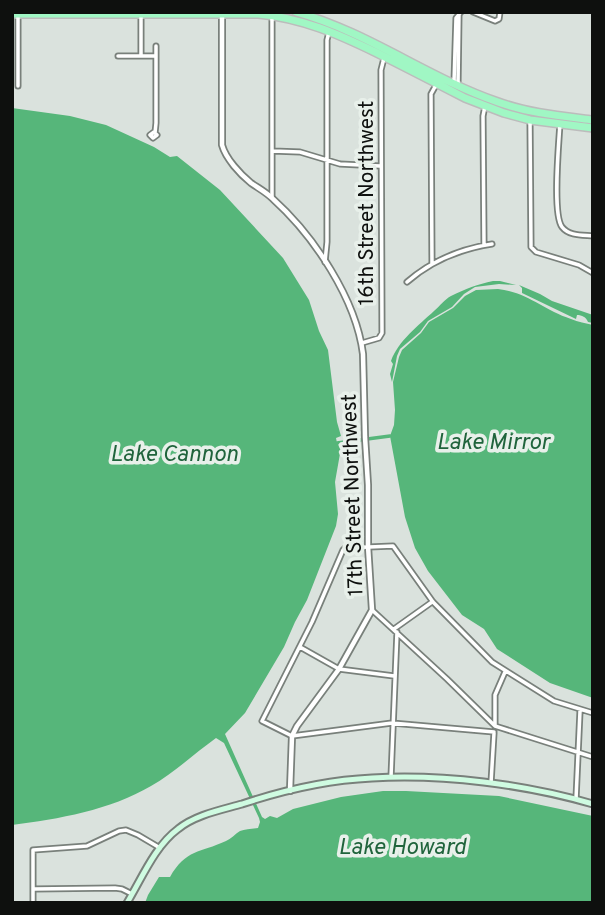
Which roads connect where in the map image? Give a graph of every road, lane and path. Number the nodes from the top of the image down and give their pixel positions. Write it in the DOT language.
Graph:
graph roads {
  1 [pos="296,12"];
  2 [pos="473,12"];
  3 [pos="500,12"];
  4 [pos="16,13"];
  5 [pos="89,13"];
  6 [pos="141,13"];
  7 [pos="222,13"];
  8 [pos="460,13"];
  9 [pos="272,14"];
  10 [pos="331,27"];
  11 [pos="156,46"];
  12 [pos="386,53"];
  13 [pos="118,56"];
  14 [pos="141,56"];
  15 [pos="156,56"];
  16 [pos="438,80"];
  17 [pos="456,85"];
  18 [pos="18,86"];
  19 [pos="485,107"];
  20 [pos="523,110"];
  21 [pos="530,120"];
  22 [pos="593,120"];
  23 [pos="561,121"];
  24 [pos="593,128"];
  25 [pos="155,133"];
  26 [pos="273,151"];
  27 [pos="327,161"];
  28 [pos="381,166"];
  29 [pos="272,197"];
  30 [pos="593,236"];
  31 [pos="327,243"];
  32 [pos="492,244"];
  33 [pos="484,245"];
  34 [pos="315,247"];
  35 [pos="325,261"];
  36 [pos="432,264"];
  37 [pos="593,273"];
  38 [pos="407,282"];
  39 [pos="362,343"];
  40 [pos="368,546"];
  41 [pos="433,602"];
  42 [pos="372,610"];
  43 [pos="396,631"];
  44 [pos="300,647"];
  45 [pos="339,669"];
  46 [pos="505,671"];
  47 [pos="394,676"];
  48 [pos="580,709"];
  49 [pos="593,713"];
  50 [pos="392,723"];
  51 [pos="495,726"];
  52 [pos="494,732"];
  53 [pos="292,736"];
  54 [pos="578,753"];
  55 [pos="593,757"];
  56 [pos="391,777"];
  57 [pos="491,783"];
  58 [pos="290,791"];
  59 [pos="576,799"];
  60 [pos="593,804"];
  61 [pos="160,848"];
  62 [pos="33,889"];
  63 [pos="132,894"];
  64 [pos="33,903"];
  65 [pos="127,903"];
  1 -- 10 [label="main road"];
  2 -- 3 [label="street"];
  4 -- 5 [label="main road"];
  4 -- 18 [label="street"];
  5 -- 6 [label="main road"];
  6 -- 7 [label="main road"];
  6 -- 14 [label="street"];
  7 -- 9 [label="main road"];
  7 -- 29 [label="street, 17th Street Northwest"];
  8 -- 17 [label="street"];
  9 -- 10 [label="main road"];
  9 -- 26 [label="street"];
  10 -- 12 [label="main road"];
  10 -- 27 [label="street"];
  11 -- 15 [label="street"];
  12 -- 16 [label="main road"];
  12 -- 28 [label="street, 16th Street Northwest"];
  13 -- 14 [label="street"];
  14 -- 15 [label="street"];
  15 -- 25 [label="street"];
  16 -- 17 [label="main road"];
  16 -- 19 [label="main road"];
  16 -- 36 [label="street"];
  17 -- 20 [label="main road"];
  19 -- 20 [label="main road"];
  19 -- 21 [label="main road"];
  19 -- 33 [label="street"];
  20 -- 23 [label="main road"];
  21 -- 23 [label="main road"];
  21 -- 37 [label="street"];
  22 -- 23 [label="main road"];
  23 -- 24 [label="main road"];
  23 -- 30 [label="street"];
  26 -- 27 [label="street"];
  26 -- 29 [label="street"];
  27 -- 28 [label="street"];
  27 -- 31 [label="street"];
  28 -- 39 [label="street, 16th Street Northwest"];
  29 -- 34 [label="street, 17th Street Northwest"];
  31 -- 34 [label="street"];
  31 -- 35 [label="street"];
  32 -- 33 [label="street"];
  33 -- 36 [label="street"];
  34 -- 35 [label="street, 17th Street Northwest"];
  35 -- 39 [label="street, 17th Street Northwest"];
  36 -- 38 [label="street"];
  39 -- 40 [label="street, 17th Street Northwest"];
  40 -- 41 [label="street"];
  40 -- 42 [label="street, 17th Street Northwest"];
  40 -- 44 [label="street"];
  41 -- 43 [label="street"];
  41 -- 46 [label="street"];
  42 -- 43 [label="street"];
  42 -- 45 [label="street, 17th Street Northwest"];
  43 -- 47 [label="street"];
  43 -- 51 [label="street"];
  44 -- 45 [label="street"];
  44 -- 53 [label="street"];
  45 -- 47 [label="street"];
  45 -- 53 [label="street, 17th Street Northwest"];
  46 -- 48 [label="street"];
  46 -- 51 [label="street"];
  47 -- 50 [label="street"];
  48 -- 49 [label="street"];
  48 -- 54 [label="street"];
  50 -- 52 [label="street"];
  50 -- 53 [label="street"];
  50 -- 56 [label="street"];
  51 -- 52 [label="street"];
  51 -- 54 [label="street"];
  52 -- 57 [label="street"];
  53 -- 58 [label="street"];
  54 -- 55 [label="street"];
  54 -- 59 [label="street"];
  56 -- 57 [label="main road"];
  56 -- 58 [label="main road"];
  57 -- 59 [label="main road"];
  58 -- 61 [label="main road"];
  59 -- 60 [label="main road"];
  61 -- 62 [label="street"];
  61 -- 63 [label="main road"];
  62 -- 63 [label="street"];
  62 -- 64 [label="street"];
  63 -- 65 [label="main road"];
}
